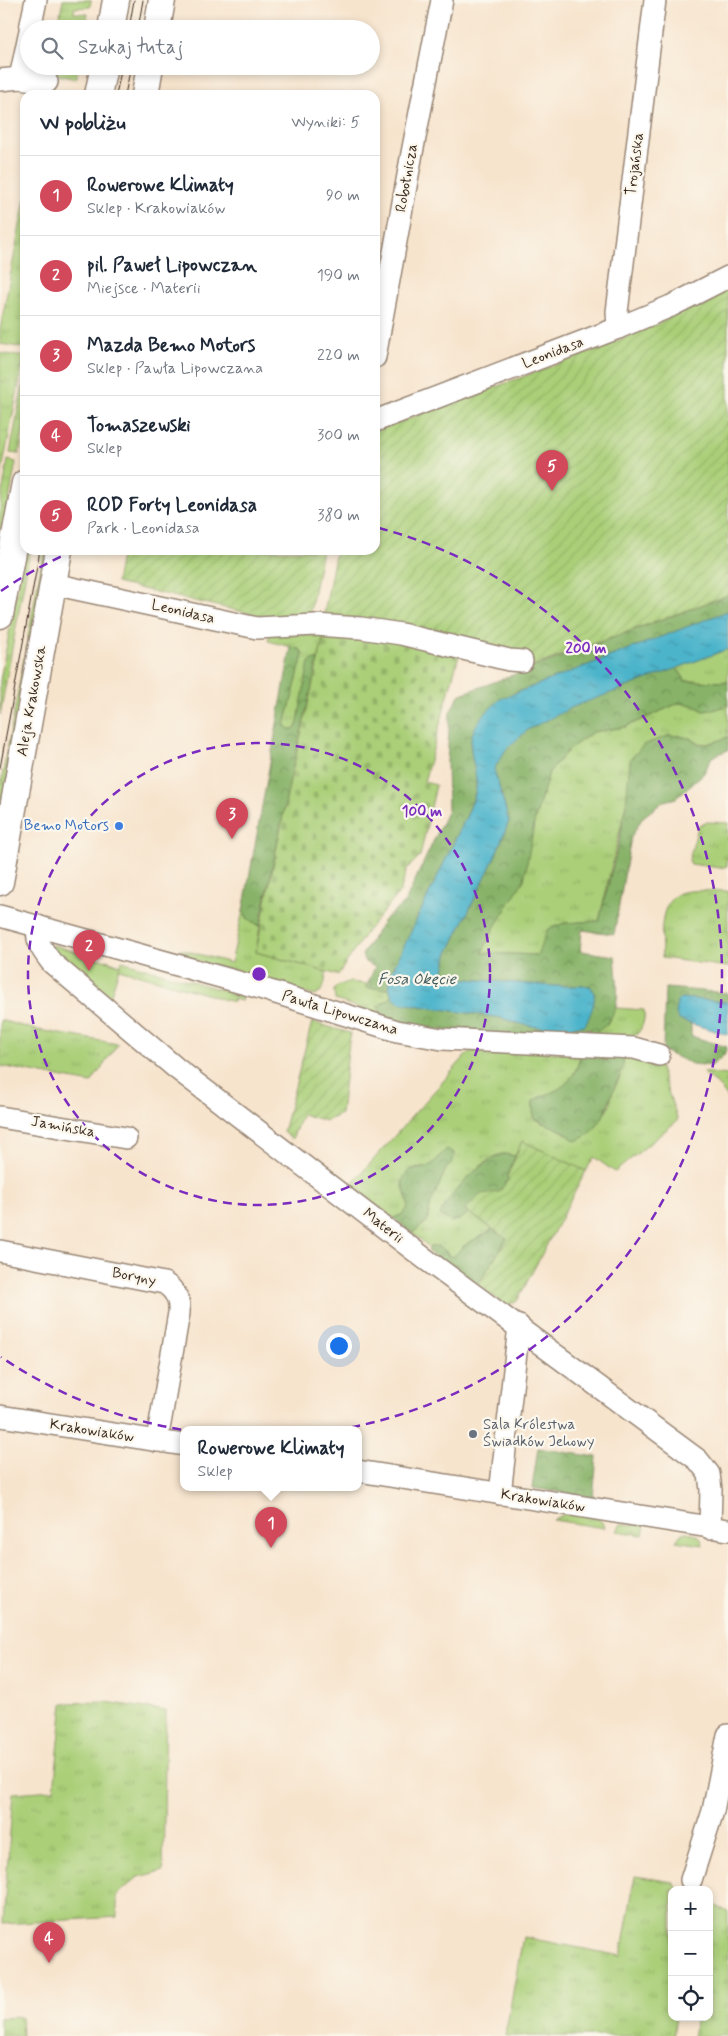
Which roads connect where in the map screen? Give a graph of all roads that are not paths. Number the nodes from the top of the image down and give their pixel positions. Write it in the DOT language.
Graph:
graph roads {
  1 [pos="36,0"];
  2 [pos="116,0"];
  3 [pos="162,0"];
  4 [pos="442,0"];
  5 [pos="655,0"];
  6 [pos="32,20"];
  7 [pos="113,20"];
  8 [pos="159,20"];
  9 [pos="20,56"];
  10 [pos="102,75"];
  11 [pos="148,75"];
  12 [pos="10,79"];
  13 [pos="47,82"];
  14 [pos="99,90"];
  15 [pos="146,90"];
  16 [pos="728,277"];
  17 [pos="618,328"];
  18 [pos="380,329"];
  19 [pos="380,419"];
  20 [pos="20,509"];
  21 [pos="58,555"];
  22 [pos="53,584"];
  23 [pos="0,615"];
  24 [pos="522,661"];
  25 [pos="0,882"];
  26 [pos="0,916"];
  27 [pos="38,926"];
  28 [pos="659,1055"];
  29 [pos="0,1117"];
  30 [pos="126,1138"];
  31 [pos="0,1251"];
  32 [pos="519,1326"];
  33 [pos="0,1416"];
  34 [pos="157,1441"];
  35 [pos="180,1444"];
  36 [pos="362,1472"];
  37 [pos="500,1494"];
  38 [pos="719,1529"];
  39 [pos="728,1735"];
  40 [pos="691,1880"];
  1 -- 6 [label="street"];
  2 -- 7 [label="main road"];
  3 -- 8 [label="main road"];
  4 -- 18 [label="street, Robotnicza"];
  5 -- 17 [label="street, Trojańska"];
  9 -- 12 [label="street"];
  10 -- 14 [label="main road"];
  11 -- 15 [label="main road"];
  12 -- 13 [label="street"];
  16 -- 17 [label="street, Leonidasa"];
  17 -- 19 [label="street, Leonidasa"];
  20 -- 23 [label="main road"];
  21 -- 22 [label="main road, Aleja Krakowska"];
  22 -- 24 [label="street, Leonidasa"];
  22 -- 25 [label="main road, Aleja Krakowska"];
  26 -- 27 [label="street, Pawła Lipowczana"];
  27 -- 28 [label="street, Pawła Lipowczana"];
  27 -- 32 [label="street, Materii"];
  29 -- 30 [label="street, Jamińska"];
  31 -- 34 [label="street, Boryny"];
  32 -- 37 [label="street"];
  32 -- 38 [label="street, Materii"];
  33 -- 34 [label="street, Krakowiaków"];
  34 -- 35 [label="street, Krakowiaków"];
  36 -- 37 [label="street, Krakowiaków"];
  37 -- 38 [label="street, Krakowiaków"];
  39 -- 40 [label="street"];
}
